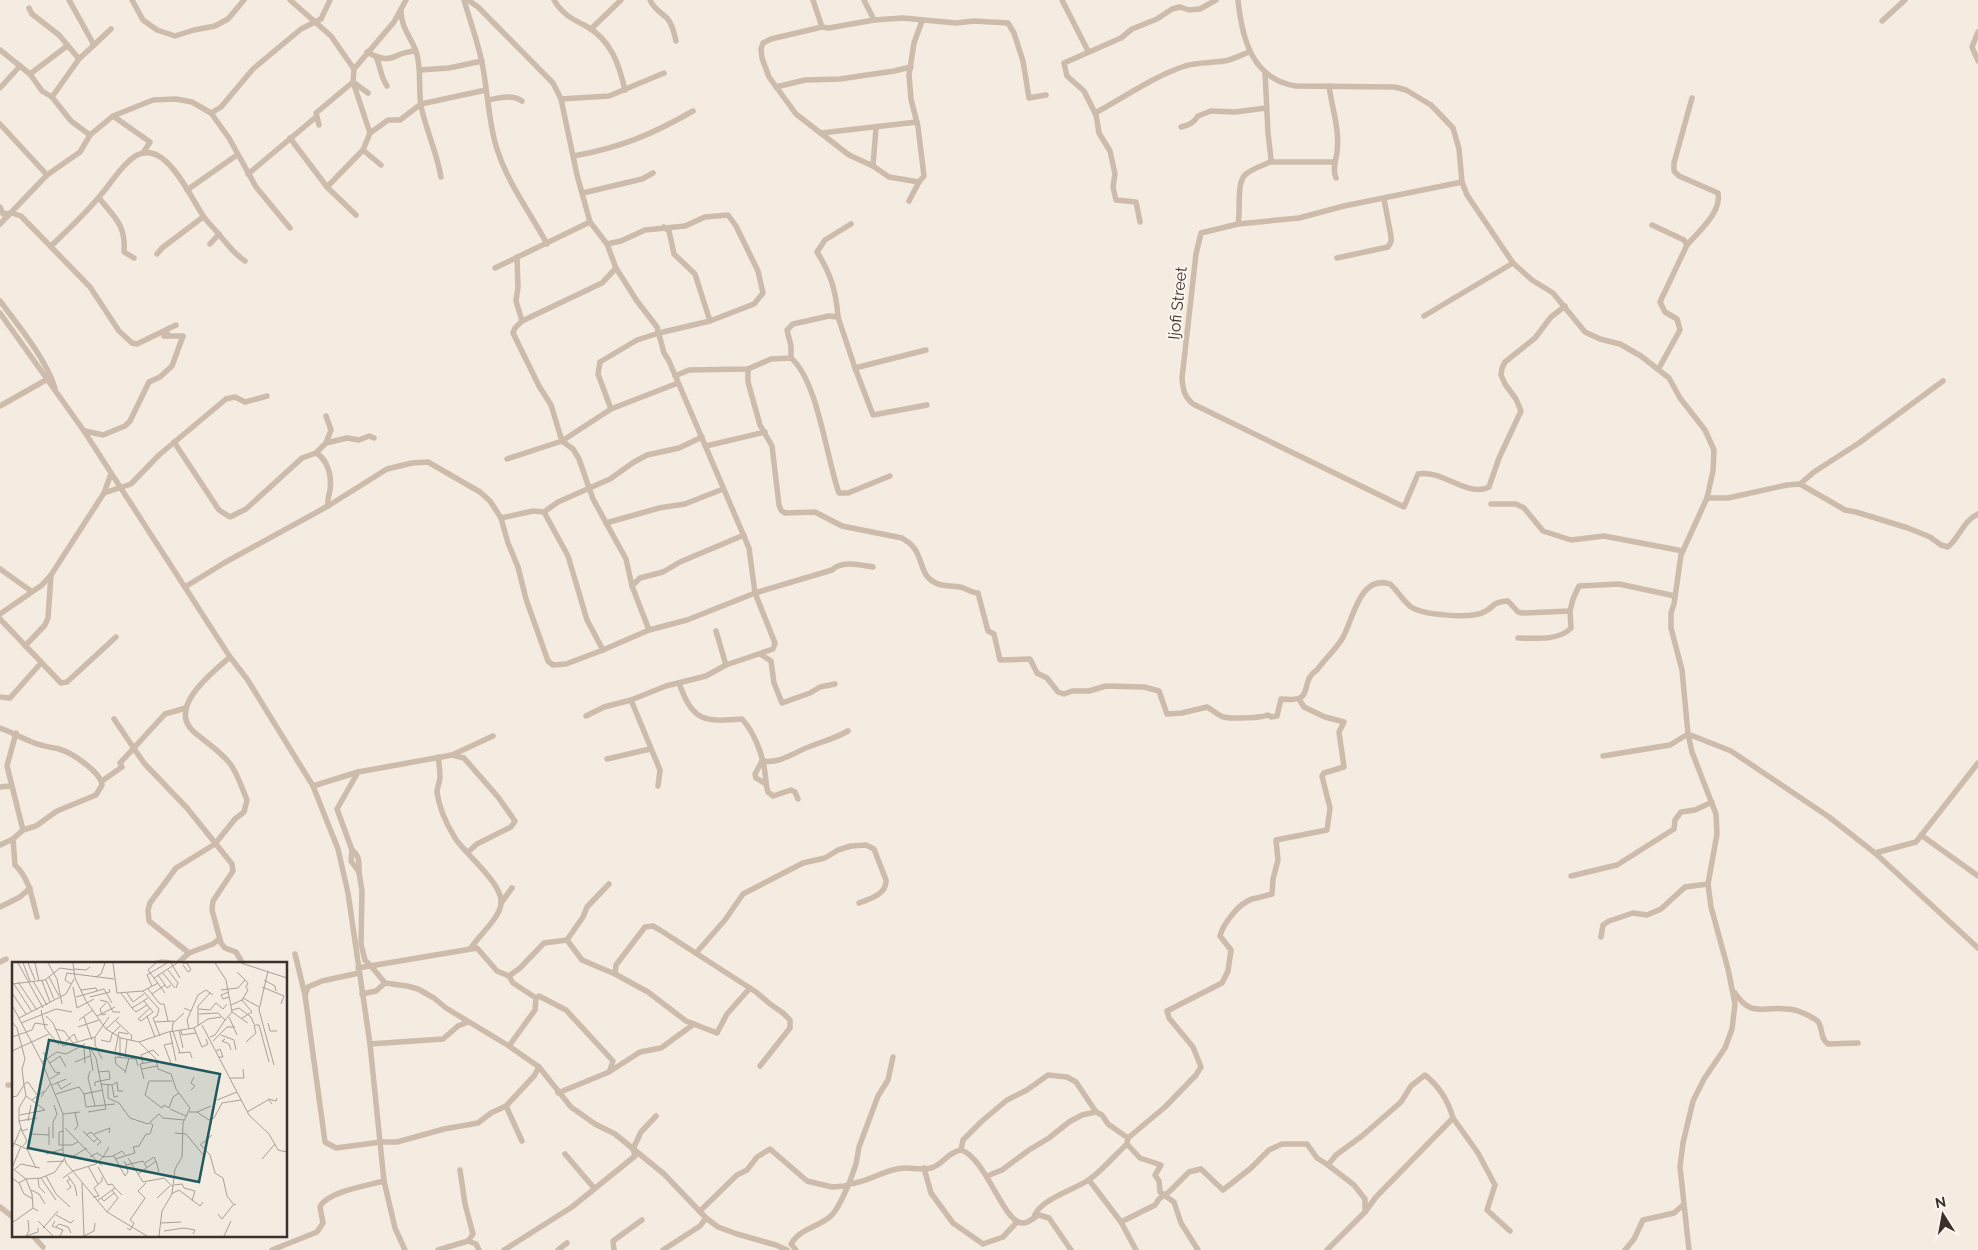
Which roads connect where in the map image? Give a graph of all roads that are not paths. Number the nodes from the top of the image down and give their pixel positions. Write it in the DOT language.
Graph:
graph roads {
  1 [pos="69,0"];
  2 [pos="132,0"];
  3 [pos="244,0"];
  4 [pos="290,0"];
  5 [pos="330,0"];
  6 [pos="406,0"];
  7 [pos="464,0"];
  8 [pos="468,0"];
  9 [pos="554,0"];
  10 [pos="621,0"];
  11 [pos="650,0"];
  12 [pos="813,0"];
  13 [pos="864,0"];
  14 [pos="1062,0"];
  15 [pos="1216,0"];
  16 [pos="1238,0"];
  17 [pos="1905,0"];
  18 [pos="29,8"];
  19 [pos="874,20"];
  20 [pos="922,21"];
  21 [pos="1882,21"];
  22 [pos="316,22"];
  23 [pos="398,22"];
  24 [pos="822,27"];
  25 [pos="591,29"];
  26 [pos="111,30"];
  27 [pos="1978,32"];
  28 [pos="676,42"];
  29 [pos="94,45"];
  30 [pos="67,46"];
  31 [pos="0,50"];
  32 [pos="415,51"];
  33 [pos="1088,51"];
  34 [pos="367,52"];
  35 [pos="1249,52"];
  36 [pos="376,57"];
  37 [pos="79,59"];
  38 [pos="1978,60"];
  39 [pos="482,61"];
  40 [pos="20,66"];
  41 [pos="911,67"];
  42 [pos="354,69"];
  43 [pos="420,70"];
  44 [pos="1264,72"];
  45 [pos="664,73"];
  46 [pos="30,74"];
  47 [pos="353,82"];
  48 [pos="387,86"];
  49 [pos="1328,86"];
  50 [pos="776,87"];
  51 [pos="0,88"];
  52 [pos="486,90"];
  53 [pos="625,90"];
  54 [pos="368,93"];
  55 [pos="1046,95"];
  56 [pos="52,97"];
  57 [pos="1692,98"];
  58 [pos="561,99"];
  59 [pos="488,100"];
  60 [pos="522,101"];
  61 [pos="421,104"];
  62 [pos="1266,108"];
  63 [pos="694,111"];
  64 [pos="1095,112"];
  65 [pos="211,113"];
  66 [pos="113,116"];
  67 [pos="316,117"];
  68 [pos="917,122"];
  69 [pos="0,124"];
  70 [pos="319,125"];
  71 [pos="1181,127"];
  72 [pos="876,128"];
  73 [pos="370,133"];
  74 [pos="821,133"];
  75 [pos="90,135"];
  76 [pos="290,138"];
  77 [pos="363,150"];
  78 [pos="143,153"];
  79 [pos="237,155"];
  80 [pos="574,156"];
  81 [pos="1270,162"];
  82 [pos="1334,162"];
  83 [pos="381,165"];
  84 [pos="873,166"];
  85 [pos="653,173"];
  86 [pos="248,174"];
  87 [pos="47,175"];
  88 [pos="441,177"];
  89 [pos="1336,178"];
  90 [pos="919,182"];
  91 [pos="1462,182"];
  92 [pos="328,187"];
  93 [pos="187,190"];
  94 [pos="583,193"];
  95 [pos="99,198"];
  96 [pos="1384,199"];
  97 [pos="909,201"];
  98 [pos="0,208"];
  99 [pos="12,213"];
  100 [pos="356,215"];
  101 [pos="203,216"];
  102 [pos="590,222"];
  103 [pos="1140,222"];
  104 [pos="0,224"];
  105 [pos="851,224"];
  106 [pos="1238,224"];
  107 [pos="1652,226"];
  108 [pos="664,227"];
  109 [pos="290,228"];
  110 [pos="219,234"];
  111 [pos="210,244"];
  112 [pos="547,244"];
  113 [pos="607,244"];
  114 [pos="1688,245"];
  115 [pos="51,246"];
  116 [pos="157,254"];
  117 [pos="517,257"];
  118 [pos="134,258"];
  119 [pos="1337,258"];
  120 [pos="245,261"];
  121 [pos="1513,263"];
  122 [pos="495,268"];
  123 [pos="616,268"];
  124 [pos="0,301"];
  125 [pos="1565,306"];
  126 [pos="0,313"];
  127 [pos="1424,316"];
  128 [pos="838,317"];
  129 [pos="522,321"];
  130 [pos="710,321"];
  131 [pos="659,333"];
  132 [pos="926,350"];
  133 [pos="791,358"];
  134 [pos="855,368"];
  135 [pos="1659,368"];
  136 [pos="748,369"];
  137 [pos="675,376"];
  138 [pos="46,380"];
  139 [pos="1942,381"];
  140 [pos="678,383"];
  141 [pos="56,392"];
  142 [pos="267,396"];
  143 [pos="927,405"];
  144 [pos="0,406"];
  145 [pos="611,409"];
  146 [pos="326,416"];
  147 [pos="84,431"];
  148 [pos="765,432"];
  149 [pos="330,433"];
  150 [pos="702,437"];
  151 [pos="374,438"];
  152 [pos="562,441"];
  153 [pos="174,442"];
  154 [pos="333,442"];
  155 [pos="326,443"];
  156 [pos="706,446"];
  157 [pos="316,453"];
  158 [pos="507,459"];
  159 [pos="111,474"];
  160 [pos="890,476"];
  161 [pos="1800,484"];
  162 [pos="121,488"];
  163 [pos="723,489"];
  164 [pos="589,490"];
  165 [pos="104,493"];
  166 [pos="1707,498"];
  167 [pos="1491,504"];
  168 [pos="328,506"];
  169 [pos="544,512"];
  170 [pos="1978,514"];
  171 [pos="501,518"];
  172 [pos="606,523"];
  173 [pos="744,535"];
  174 [pos="1683,550"];
  175 [pos="873,567"];
  176 [pos="0,569"];
  177 [pos="51,575"];
  178 [pos="632,586"];
  179 [pos="185,587"];
  180 [pos="31,591"];
  181 [pos="755,593"];
  182 [pos="1675,596"];
  183 [pos="1570,612"];
  184 [pos="0,614"];
  185 [pos="0,619"];
  186 [pos="648,630"];
  187 [pos="716,631"];
  188 [pos="116,637"];
  189 [pos="1518,638"];
  190 [pos="25,646"];
  191 [pos="603,650"];
  192 [pos="760,654"];
  193 [pos="230,657"];
  194 [pos="41,664"];
  195 [pos="726,665"];
  196 [pos="680,683"];
  197 [pos="835,684"];
  198 [pos="0,697"];
  199 [pos="630,700"];
  200 [pos="1299,700"];
  201 [pos="186,708"];
  202 [pos="586,716"];
  203 [pos="114,719"];
  204 [pos="0,728"];
  205 [pos="848,732"];
  206 [pos="16,733"];
  207 [pos="1688,734"];
  208 [pos="493,736"];
  209 [pos="134,746"];
  210 [pos="650,749"];
  211 [pos="452,755"];
  212 [pos="1603,756"];
  213 [pos="438,757"];
  214 [pos="607,759"];
  215 [pos="762,761"];
  216 [pos="1978,763"];
  217 [pos="358,772"];
  218 [pos="102,781"];
  219 [pos="766,784"];
  220 [pos="11,786"];
  221 [pos="314,786"];
  222 [pos="658,786"];
  223 [pos="0,788"];
  224 [pos="798,799"];
  225 [pos="1712,802"];
  226 [pos="23,830"];
  227 [pos="1921,835"];
  228 [pos="13,839"];
  229 [pos="215,844"];
  230 [pos="0,845"];
  231 [pos="468,852"];
  232 [pos="1875,853"];
  233 [pos="1571,876"];
  234 [pos="1978,876"];
  235 [pos="609,884"];
  236 [pos="1708,884"];
  237 [pos="30,888"];
  238 [pos="512,888"];
  239 [pos="501,903"];
  240 [pos="859,903"];
  241 [pos="0,907"];
  242 [pos="37,917"];
  243 [pos="1602,937"];
  244 [pos="219,939"];
  245 [pos="567,940"];
  246 [pos="358,943"];
  247 [pos="471,948"];
  248 [pos="1978,948"];
  249 [pos="189,953"];
  250 [pos="696,953"];
  251 [pos="295,954"];
  252 [pos="179,962"];
  253 [pos="242,962"];
  254 [pos="371,966"];
  255 [pos="358,971"];
  256 [pos="615,974"];
  257 [pos="509,976"];
  258 [pos="385,984"];
  259 [pos="750,988"];
  260 [pos="1734,991"];
  261 [pos="362,994"];
  262 [pos="305,995"];
  263 [pos="536,998"];
  264 [pos="468,1022"];
  265 [pos="694,1024"];
  266 [pos="1858,1043"];
  267 [pos="370,1044"];
  268 [pos="509,1046"];
  269 [pos="893,1057"];
  270 [pos="760,1066"];
  271 [pos="539,1067"];
  272 [pos="609,1072"];
  273 [pos="558,1093"];
  274 [pos="506,1106"];
  275 [pos="1096,1112"];
  276 [pos="656,1116"];
  277 [pos="1453,1118"];
  278 [pos="522,1141"];
  279 [pos="1127,1141"];
  280 [pos="381,1142"];
  281 [pos="632,1149"];
  282 [pos="961,1150"];
  283 [pos="565,1154"];
  284 [pos="1328,1164"];
  285 [pos="924,1168"];
  286 [pos="460,1170"];
  287 [pos="987,1176"];
  288 [pos="1089,1180"];
  289 [pos="384,1181"];
  290 [pos="849,1184"];
  291 [pos="594,1188"];
  292 [pos="1164,1196"];
  293 [pos="1683,1205"];
  294 [pos="0,1207"];
  295 [pos="700,1211"];
  296 [pos="1365,1212"];
  297 [pos="12,1216"];
  298 [pos="1034,1217"];
  299 [pos="706,1218"];
  300 [pos="642,1220"];
  301 [pos="1017,1222"];
  302 [pos="1122,1222"];
  303 [pos="1510,1231"];
  304 [pos="473,1234"];
  305 [pos="35,1238"];
  306 [pos="468,1241"];
  307 [pos="476,1244"];
  308 [pos="567,1244"];
  309 [pos="43,1247"];
  310 [pos="282,1248"];
  311 [pos="272,1250"];
  312 [pos="404,1250"];
  313 [pos="438,1250"];
  314 [pos="479,1250"];
  315 [pos="504,1250"];
  316 [pos="558,1250"];
  317 [pos="614,1250"];
  318 [pos="663,1250"];
  319 [pos="787,1250"];
  320 [pos="796,1250"];
  321 [pos="1071,1250"];
  322 [pos="1136,1250"];
  323 [pos="1198,1250"];
  324 [pos="1327,1250"];
  325 [pos="1625,1250"];
  326 [pos="1689,1250"];
  1 -- 29 [label="street"];
  2 -- 3 [label="street"];
  4 -- 22 [label="street"];
  5 -- 22 [label="street"];
  6 -- 23 [label="street"];
  7 -- 39 [label="street"];
  8 -- 58 [label="street"];
  9 -- 25 [label="street"];
  10 -- 25 [label="street"];
  11 -- 28 [label="street"];
  12 -- 24 [label="street"];
  13 -- 19 [label="street"];
  14 -- 33 [label="street"];
  15 -- 33 [label="street"];
  16 -- 35 [label="street"];
  17 -- 21 [label="street"];
  18 -- 30 [label="street"];
  19 -- 20 [label="street"];
  19 -- 24 [label="street"];
  20 -- 41 [label="street"];
  20 -- 55 [label="street"];
  22 -- 42 [label="street"];
  22 -- 65 [label="street"];
  23 -- 32 [label="street"];
  23 -- 34 [label="street"];
  24 -- 50 [label="street"];
  25 -- 53 [label="street"];
  26 -- 29 [label="street"];
  27 -- 38 [label="street"];
  29 -- 37 [label="street"];
  30 -- 37 [label="street"];
  30 -- 46 [label="street"];
  31 -- 40 [label="street"];
  32 -- 36 [label="street"];
  32 -- 43 [label="street"];
  33 -- 64 [label="street"];
  34 -- 36 [label="street"];
  34 -- 42 [label="street"];
  35 -- 44 [label="street"];
  35 -- 64 [label="street"];
  36 -- 48 [label="street"];
  37 -- 56 [label="street"];
  39 -- 43 [label="street"];
  39 -- 52 [label="street"];
  40 -- 46 [label="street"];
  40 -- 51 [label="street"];
  41 -- 50 [label="street"];
  41 -- 68 [label="street"];
  42 -- 47 [label="street"];
  43 -- 61 [label="street"];
  44 -- 49 [label="street"];
  44 -- 62 [label="street"];
  45 -- 53 [label="street"];
  46 -- 56 [label="street"];
  47 -- 54 [label="street"];
  47 -- 67 [label="street"];
  47 -- 73 [label="street"];
  49 -- 82 [label="street"];
  49 -- 91 [label="street"];
  50 -- 74 [label="street"];
  52 -- 59 [label="street"];
  52 -- 61 [label="street"];
  53 -- 58 [label="street"];
  56 -- 75 [label="street"];
  57 -- 114 [label="street"];
  58 -- 80 [label="street"];
  59 -- 60 [label="street"];
  59 -- 112 [label="street"];
  61 -- 73 [label="street"];
  61 -- 88 [label="street"];
  62 -- 71 [label="street"];
  62 -- 81 [label="street"];
  63 -- 80 [label="street"];
  64 -- 103 [label="street"];
  65 -- 66 [label="street"];
  65 -- 79 [label="street"];
  66 -- 75 [label="street"];
  66 -- 78 [label="street"];
  67 -- 70 [label="street"];
  67 -- 76 [label="street"];
  68 -- 72 [label="street"];
  68 -- 90 [label="street"];
  69 -- 87 [label="street"];
  72 -- 74 [label="street"];
  72 -- 84 [label="street"];
  73 -- 77 [label="street"];
  74 -- 84 [label="street"];
  75 -- 87 [label="street"];
  76 -- 86 [label="street"];
  76 -- 92 [label="street"];
  77 -- 83 [label="street"];
  77 -- 92 [label="street"];
  78 -- 93 [label="street"];
  78 -- 95 [label="street"];
  79 -- 86 [label="street"];
  79 -- 93 [label="street"];
  80 -- 94 [label="street"];
  81 -- 82 [label="street"];
  81 -- 106 [label="street"];
  82 -- 89 [label="street"];
  84 -- 90 [label="street"];
  85 -- 94 [label="street"];
  86 -- 109 [label="street"];
  87 -- 99 [label="street"];
  90 -- 97 [label="street"];
  91 -- 96 [label="street, Ijofi Street"];
  91 -- 121 [label="street"];
  92 -- 100 [label="street"];
  93 -- 101 [label="street"];
  94 -- 102 [label="street"];
  95 -- 115 [label="street"];
  95 -- 118 [label="street"];
  96 -- 106 [label="street, Ijofi Street"];
  96 -- 119 [label="street"];
  98 -- 99 [label="street"];
  99 -- 104 [label="street"];
  99 -- 115 [label="street"];
  101 -- 110 [label="street"];
  101 -- 116 [label="street"];
  102 -- 112 [label="street"];
  102 -- 113 [label="street"];
  105 -- 128 [label="street"];
  106 -- 125 [label="street, Ijofi Street"];
  107 -- 114 [label="street"];
  108 -- 113 [label="street"];
  108 -- 130 [label="street"];
  108 -- 130 [label="street"];
  110 -- 111 [label="street"];
  110 -- 120 [label="street"];
  112 -- 117 [label="street"];
  113 -- 123 [label="street"];
  114 -- 135 [label="street"];
  115 -- 147 [label="street"];
  117 -- 122 [label="street"];
  117 -- 129 [label="street"];
  121 -- 125 [label="street"];
  121 -- 127 [label="street"];
  123 -- 129 [label="street"];
  123 -- 131 [label="street"];
  124 -- 141 [label="street"];
  125 -- 135 [label="street"];
  126 -- 138 [label="street"];
  128 -- 133 [label="street"];
  128 -- 134 [label="street"];
  129 -- 152 [label="street"];
  130 -- 131 [label="street"];
  131 -- 137 [label="street"];
  131 -- 145 [label="street"];
  132 -- 134 [label="street"];
  133 -- 136 [label="street"];
  133 -- 160 [label="street"];
  134 -- 143 [label="street"];
  135 -- 166 [label="street"];
  136 -- 137 [label="street"];
  136 -- 148 [label="street"];
  137 -- 140 [label="street"];
  138 -- 141 [label="street"];
  138 -- 144 [label="street"];
  139 -- 161 [label="street"];
  140 -- 145 [label="street"];
  140 -- 150 [label="street"];
  141 -- 147 [label="street"];
  142 -- 153 [label="street"];
  145 -- 152 [label="street"];
  146 -- 149 [label="street"];
  147 -- 159 [label="street"];
  148 -- 156 [label="street"];
  148 -- 200 [label="street"];
  149 -- 154 [label="street"];
  149 -- 155 [label="street"];
  150 -- 156 [label="street"];
  150 -- 164 [label="street"];
  151 -- 154 [label="street"];
  152 -- 158 [label="street"];
  152 -- 164 [label="street"];
  153 -- 157 [label="street"];
  153 -- 162 [label="street"];
  154 -- 155 [label="street"];
  155 -- 157 [label="street"];
  156 -- 163 [label="street"];
  157 -- 168 [label="street"];
  159 -- 162 [label="street"];
  159 -- 165 [label="street"];
  161 -- 166 [label="street"];
  161 -- 170 [label="street"];
  162 -- 165 [label="street"];
  162 -- 179 [label="street"];
  163 -- 172 [label="street"];
  163 -- 173 [label="street"];
  164 -- 169 [label="street"];
  164 -- 172 [label="street"];
  165 -- 177 [label="street"];
  166 -- 174 [label="street"];
  167 -- 174 [label="street"];
  168 -- 171 [label="street"];
  168 -- 179 [label="street"];
  169 -- 171 [label="street"];
  169 -- 191 [label="street"];
  171 -- 191 [label="street"];
  172 -- 178 [label="street"];
  173 -- 178 [label="street"];
  173 -- 181 [label="street"];
  174 -- 182 [label="street"];
  175 -- 181 [label="street"];
  176 -- 180 [label="street"];
  177 -- 180 [label="street"];
  177 -- 190 [label="street"];
  178 -- 186 [label="street"];
  179 -- 193 [label="street"];
  180 -- 184 [label="street"];
  181 -- 186 [label="street"];
  181 -- 192 [label="street"];
  182 -- 183 [label="street"];
  182 -- 207 [label="street"];
  183 -- 189 [label="street"];
  183 -- 200 [label="street"];
  185 -- 190 [label="street"];
  186 -- 191 [label="street"];
  187 -- 195 [label="street"];
  188 -- 194 [label="street"];
  190 -- 194 [label="street"];
  192 -- 195 [label="street"];
  192 -- 197 [label="street"];
  193 -- 201 [label="street"];
  193 -- 221 [label="street"];
  194 -- 198 [label="street"];
  195 -- 196 [label="street"];
  196 -- 199 [label="street"];
  196 -- 215 [label="street"];
  199 -- 202 [label="street"];
  199 -- 210 [label="street"];
  200 -- 279 [label="street"];
  201 -- 209 [label="street"];
  201 -- 229 [label="street"];
  203 -- 209 [label="street"];
  204 -- 206 [label="street"];
  205 -- 215 [label="street"];
  206 -- 218 [label="street"];
  206 -- 220 [label="street"];
  207 -- 212 [label="street"];
  207 -- 225 [label="street"];
  207 -- 232 [label="street"];
  208 -- 211 [label="street"];
  209 -- 218 [label="street"];
  209 -- 229 [label="street"];
  210 -- 214 [label="street"];
  210 -- 222 [label="street"];
  211 -- 213 [label="street"];
  211 -- 231 [label="street"];
  213 -- 217 [label="street"];
  213 -- 231 [label="street"];
  215 -- 219 [label="street"];
  215 -- 219 [label="street"];
  216 -- 227 [label="street"];
  217 -- 221 [label="street"];
  217 -- 246 [label="street"];
  218 -- 226 [label="street"];
  219 -- 224 [label="street"];
  220 -- 223 [label="street"];
  220 -- 226 [label="street"];
  221 -- 246 [label="street"];
  225 -- 233 [label="street"];
  225 -- 236 [label="street"];
  226 -- 228 [label="street"];
  227 -- 232 [label="street"];
  227 -- 234 [label="street"];
  228 -- 230 [label="street"];
  228 -- 237 [label="street"];
  229 -- 244 [label="street"];
  229 -- 249 [label="street"];
  231 -- 239 [label="street"];
  232 -- 248 [label="street"];
  235 -- 245 [label="street"];
  236 -- 243 [label="street"];
  236 -- 260 [label="street"];
  237 -- 241 [label="street"];
  237 -- 242 [label="street"];
  238 -- 239 [label="street"];
  239 -- 247 [label="street"];
  240 -- 250 [label="street"];
  244 -- 249 [label="street"];
  244 -- 253 [label="street"];
  245 -- 256 [label="street"];
  245 -- 257 [label="street"];
  246 -- 254 [label="street"];
  246 -- 255 [label="street"];
  247 -- 254 [label="street"];
  247 -- 257 [label="street"];
  249 -- 252 [label="street"];
  250 -- 256 [label="street"];
  250 -- 259 [label="street"];
  251 -- 262 [label="street"];
  254 -- 255 [label="street"];
  254 -- 258 [label="street"];
  255 -- 261 [label="street"];
  255 -- 262 [label="street"];
  256 -- 265 [label="street"];
  257 -- 263 [label="street"];
  258 -- 261 [label="street"];
  258 -- 264 [label="street"];
  259 -- 265 [label="street"];
  259 -- 270 [label="street"];
  260 -- 266 [label="street"];
  260 -- 293 [label="street"];
  261 -- 267 [label="street"];
  262 -- 280 [label="street"];
  263 -- 268 [label="street"];
  263 -- 272 [label="street"];
  264 -- 267 [label="street"];
  264 -- 268 [label="street"];
  265 -- 272 [label="street"];
  267 -- 280 [label="street"];
  268 -- 271 [label="street"];
  269 -- 290 [label="street"];
  271 -- 273 [label="street"];
  271 -- 274 [label="street"];
  272 -- 273 [label="street"];
  273 -- 281 [label="street"];
  274 -- 278 [label="street"];
  274 -- 280 [label="street"];
  275 -- 279 [label="street"];
  275 -- 282 [label="street"];
  275 -- 287 [label="street"];
  276 -- 281 [label="street"];
  277 -- 284 [label="street"];
  277 -- 296 [label="street"];
  277 -- 303 [label="street"];
  279 -- 288 [label="street"];
  279 -- 292 [label="street"];
  280 -- 289 [label="street"];
  281 -- 291 [label="street"];
  281 -- 295 [label="street"];
  282 -- 285 [label="street"];
  282 -- 287 [label="street"];
  283 -- 291 [label="street"];
  284 -- 292 [label="street"];
  284 -- 296 [label="street"];
  285 -- 290 [label="street"];
  285 -- 301 [label="street"];
  286 -- 304 [label="street"];
  287 -- 301 [label="street"];
  288 -- 298 [label="street"];
  288 -- 302 [label="street"];
  289 -- 310 [label="street"];
  289 -- 312 [label="street"];
  290 -- 295 [label="street"];
  290 -- 320 [label="street"];
  291 -- 315 [label="street"];
  292 -- 302 [label="street"];
  292 -- 323 [label="street"];
  293 -- 325 [label="street"];
  293 -- 326 [label="street"];
  294 -- 297 [label="street"];
  295 -- 299 [label="street"];
  296 -- 324 [label="street"];
  298 -- 301 [label="street"];
  298 -- 321 [label="street"];
  299 -- 318 [label="street"];
  299 -- 319 [label="street"];
  300 -- 317 [label="street"];
  302 -- 322 [label="street"];
  304 -- 306 [label="street"];
  304 -- 307 [label="street"];
  305 -- 309 [label="street"];
  306 -- 307 [label="street"];
  306 -- 313 [label="street"];
  307 -- 314 [label="street"];
  308 -- 316 [label="street"];
  310 -- 311 [label="street"];
}
